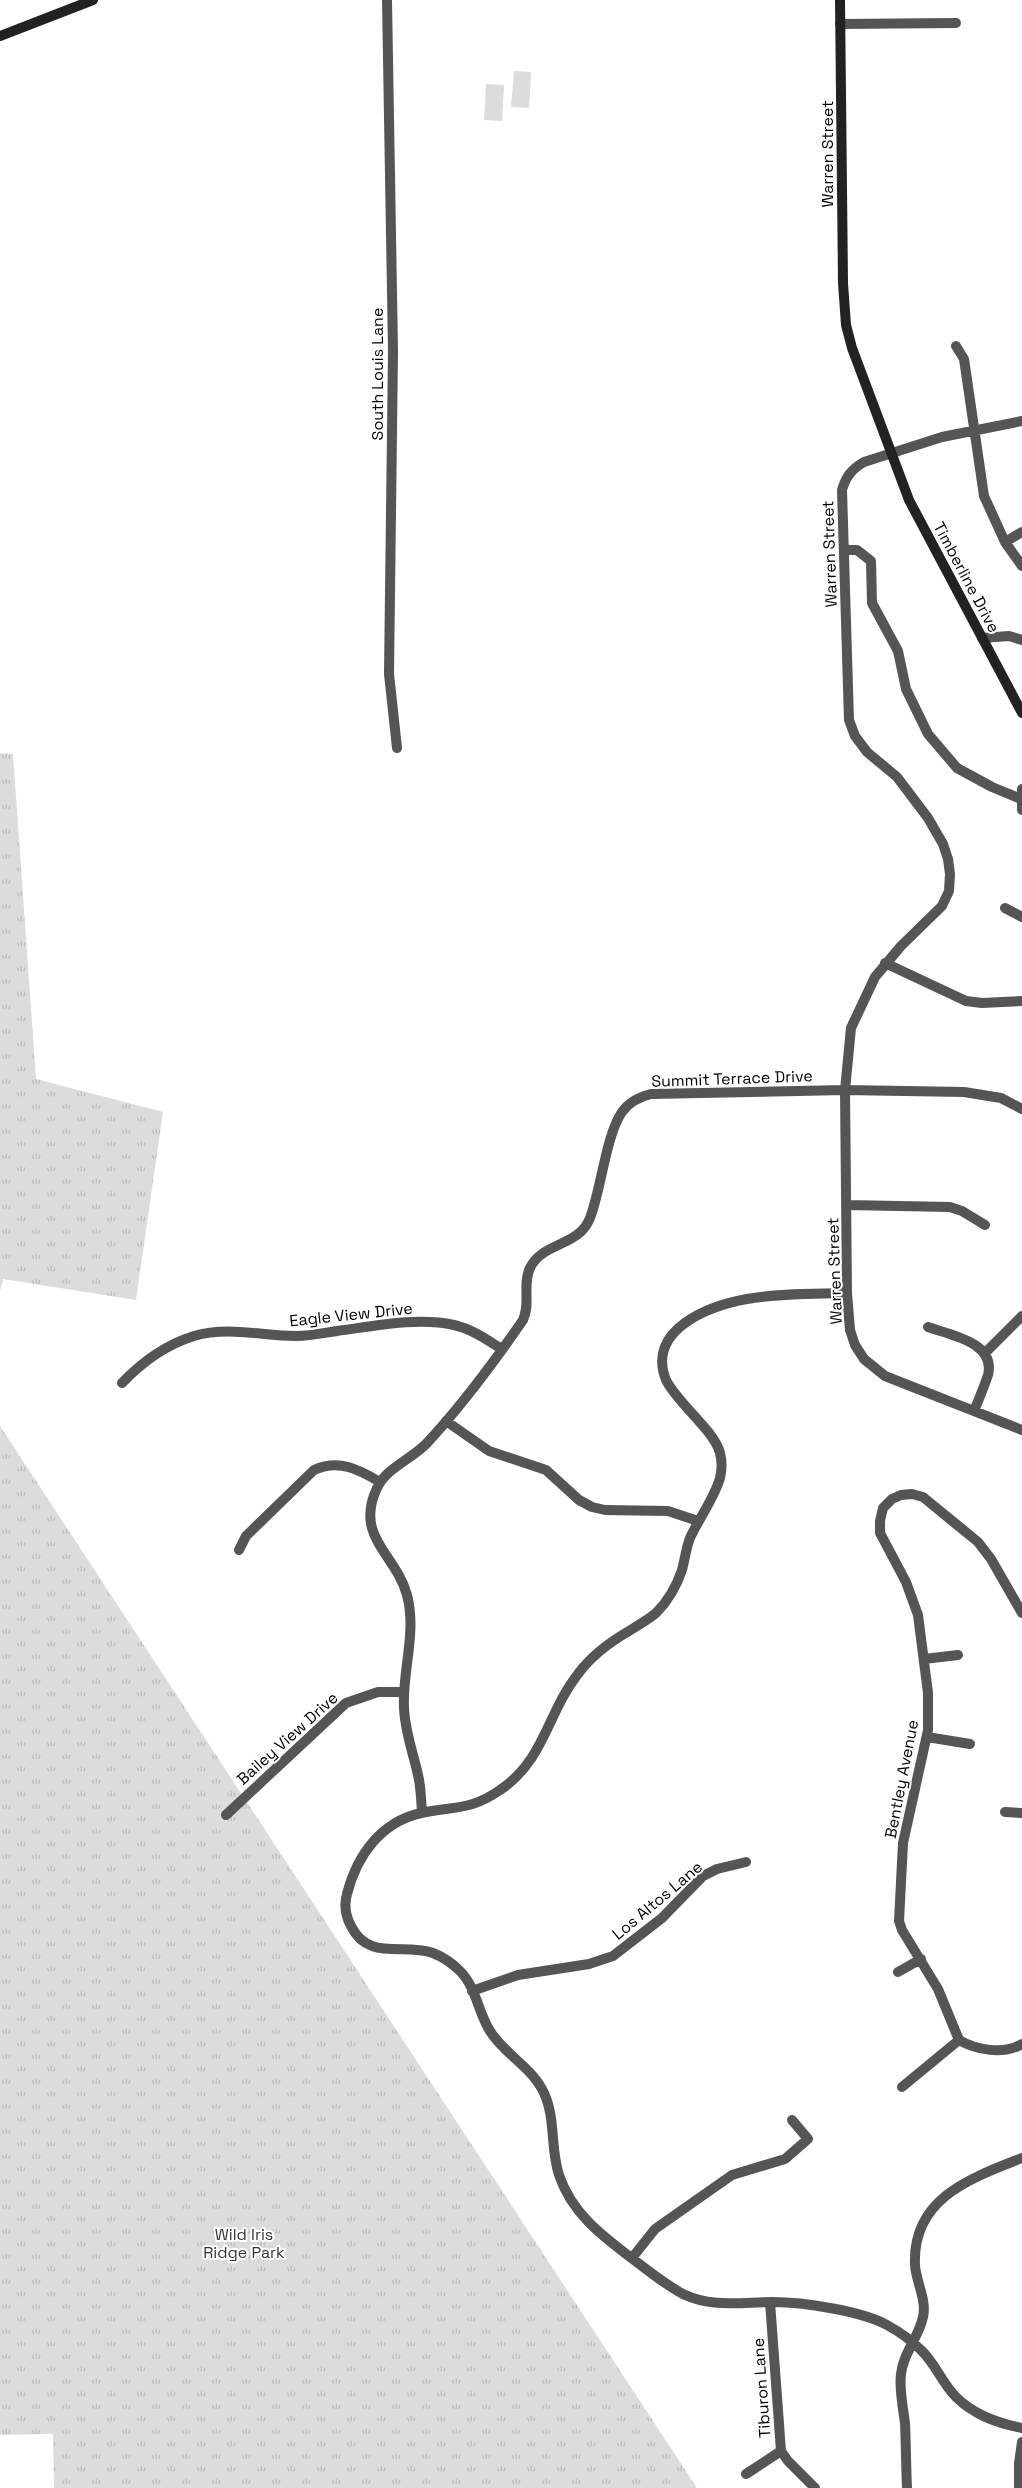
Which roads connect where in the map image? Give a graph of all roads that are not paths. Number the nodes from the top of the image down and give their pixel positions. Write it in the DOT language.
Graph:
graph roads {
  1 [pos="93,0"];
  2 [pos="387,0"];
  3 [pos="840,0"];
  4 [pos="956,23"];
  5 [pos="840,24"];
  6 [pos="0,36"];
  7 [pos="956,346"];
  8 [pos="1022,421"];
  9 [pos="973,429"];
  10 [pos="890,453"];
  11 [pos="1022,532"];
  12 [pos="1006,542"];
  13 [pos="844,550"];
  14 [pos="1022,566"];
  15 [pos="982,638"];
  16 [pos="1022,640"];
  17 [pos="1022,713"];
  18 [pos="397,748"];
  19 [pos="1022,789"];
  20 [pos="1021,799"];
  21 [pos="1022,810"];
  22 [pos="1005,908"];
  23 [pos="1022,917"];
  24 [pos="886,963"];
  25 [pos="1022,1002"];
  26 [pos="845,1090"];
  27 [pos="1022,1109"];
  28 [pos="847,1205"];
  29 [pos="985,1225"];
  30 [pos="847,1293"];
  31 [pos="1022,1316"];
  32 [pos="928,1327"];
  33 [pos="502,1349"];
  34 [pos="985,1353"];
  35 [pos="122,1383"];
  36 [pos="974,1411"];
  37 [pos="446,1421"];
  38 [pos="1022,1430"];
  39 [pos="380,1482"];
  40 [pos="698,1521"];
  41 [pos="240,1550"];
  42 [pos="1022,1613"];
  43 [pos="958,1655"];
  44 [pos="924,1658"];
  45 [pos="404,1692"];
  46 [pos="927,1737"];
  47 [pos="970,1744"];
  48 [pos="422,1812"];
  49 [pos="1005,1812"];
  50 [pos="1022,1813"];
  51 [pos="226,1815"];
  52 [pos="746,1862"];
  53 [pos="921,1960"];
  54 [pos="898,1972"];
  55 [pos="472,1992"];
  56 [pos="959,2040"];
  57 [pos="1022,2044"];
  58 [pos="902,2088"];
  59 [pos="792,2120"];
  60 [pos="1022,2158"];
  61 [pos="632,2258"];
  62 [pos="770,2302"];
  63 [pos="911,2344"];
  64 [pos="1022,2428"];
  65 [pos="1022,2442"];
  66 [pos="781,2451"];
  67 [pos="746,2474"];
  68 [pos="815,2488"];
  69 [pos="907,2488"];
  70 [pos="1019,2488"];
  1 -- 6 [label="street"];
  2 -- 18 [label="street, South Louis Lane"];
  3 -- 5 [label="street, Warren Street"];
  4 -- 5 [label="street"];
  5 -- 10 [label="street, Warren Street"];
  7 -- 9 [label="street"];
  8 -- 9 [label="street"];
  9 -- 10 [label="street"];
  9 -- 12 [label="street"];
  10 -- 13 [label="street, Warren Street"];
  10 -- 15 [label="street, Timberline Drive"];
  11 -- 12 [label="street"];
  12 -- 14 [label="street"];
  13 -- 20 [label="street"];
  13 -- 24 [label="street, Warren Street"];
  15 -- 16 [label="street"];
  15 -- 17 [label="street, Timberline Drive"];
  19 -- 20 [label="street"];
  20 -- 21 [label="street"];
  22 -- 23 [label="street"];
  24 -- 25 [label="street"];
  24 -- 26 [label="street, Warren Street"];
  26 -- 27 [label="street"];
  26 -- 28 [label="street, Warren Street"];
  26 -- 33 [label="street, Summit Terrace Drive"];
  28 -- 29 [label="street, Warren Street"];
  28 -- 30 [label="street, Warren Street"];
  30 -- 36 [label="street, Warren Street"];
  30 -- 40 [label="street"];
  31 -- 34 [label="street"];
  32 -- 34 [label="street"];
  33 -- 35 [label="street, Eagle View Drive"];
  33 -- 37 [label="street, Summit Terrace Drive"];
  34 -- 36 [label="street"];
  36 -- 38 [label="street, Warren Street"];
  37 -- 39 [label="street, Summit Terrace Drive"];
  37 -- 40 [label="street"];
  39 -- 41 [label="street"];
  39 -- 45 [label="street, Summit Terrace Drive"];
  40 -- 48 [label="street"];
  42 -- 44 [label="street, Bentley Avenue"];
  43 -- 44 [label="street"];
  44 -- 46 [label="street, Bentley Avenue"];
  45 -- 48 [label="street, Summit Terrace Drive"];
  45 -- 51 [label="street, Bailey View Drive"];
  46 -- 47 [label="street"];
  46 -- 53 [label="street, Bentley Avenue"];
  48 -- 55 [label="street"];
  49 -- 50 [label="street"];
  52 -- 55 [label="street, Los Altos Lane"];
  53 -- 54 [label="street"];
  53 -- 56 [label="street, Bentley Avenue"];
  55 -- 61 [label="street"];
  56 -- 57 [label="street"];
  56 -- 58 [label="street"];
  59 -- 61 [label="street"];
  60 -- 63 [label="street"];
  61 -- 62 [label="street"];
  62 -- 63 [label="street"];
  62 -- 66 [label="street, Tiburon Lane"];
  63 -- 64 [label="street"];
  63 -- 69 [label="street"];
  65 -- 70 [label="street"];
  66 -- 67 [label="street"];
  66 -- 68 [label="street, Tiburon Lane"];
}
